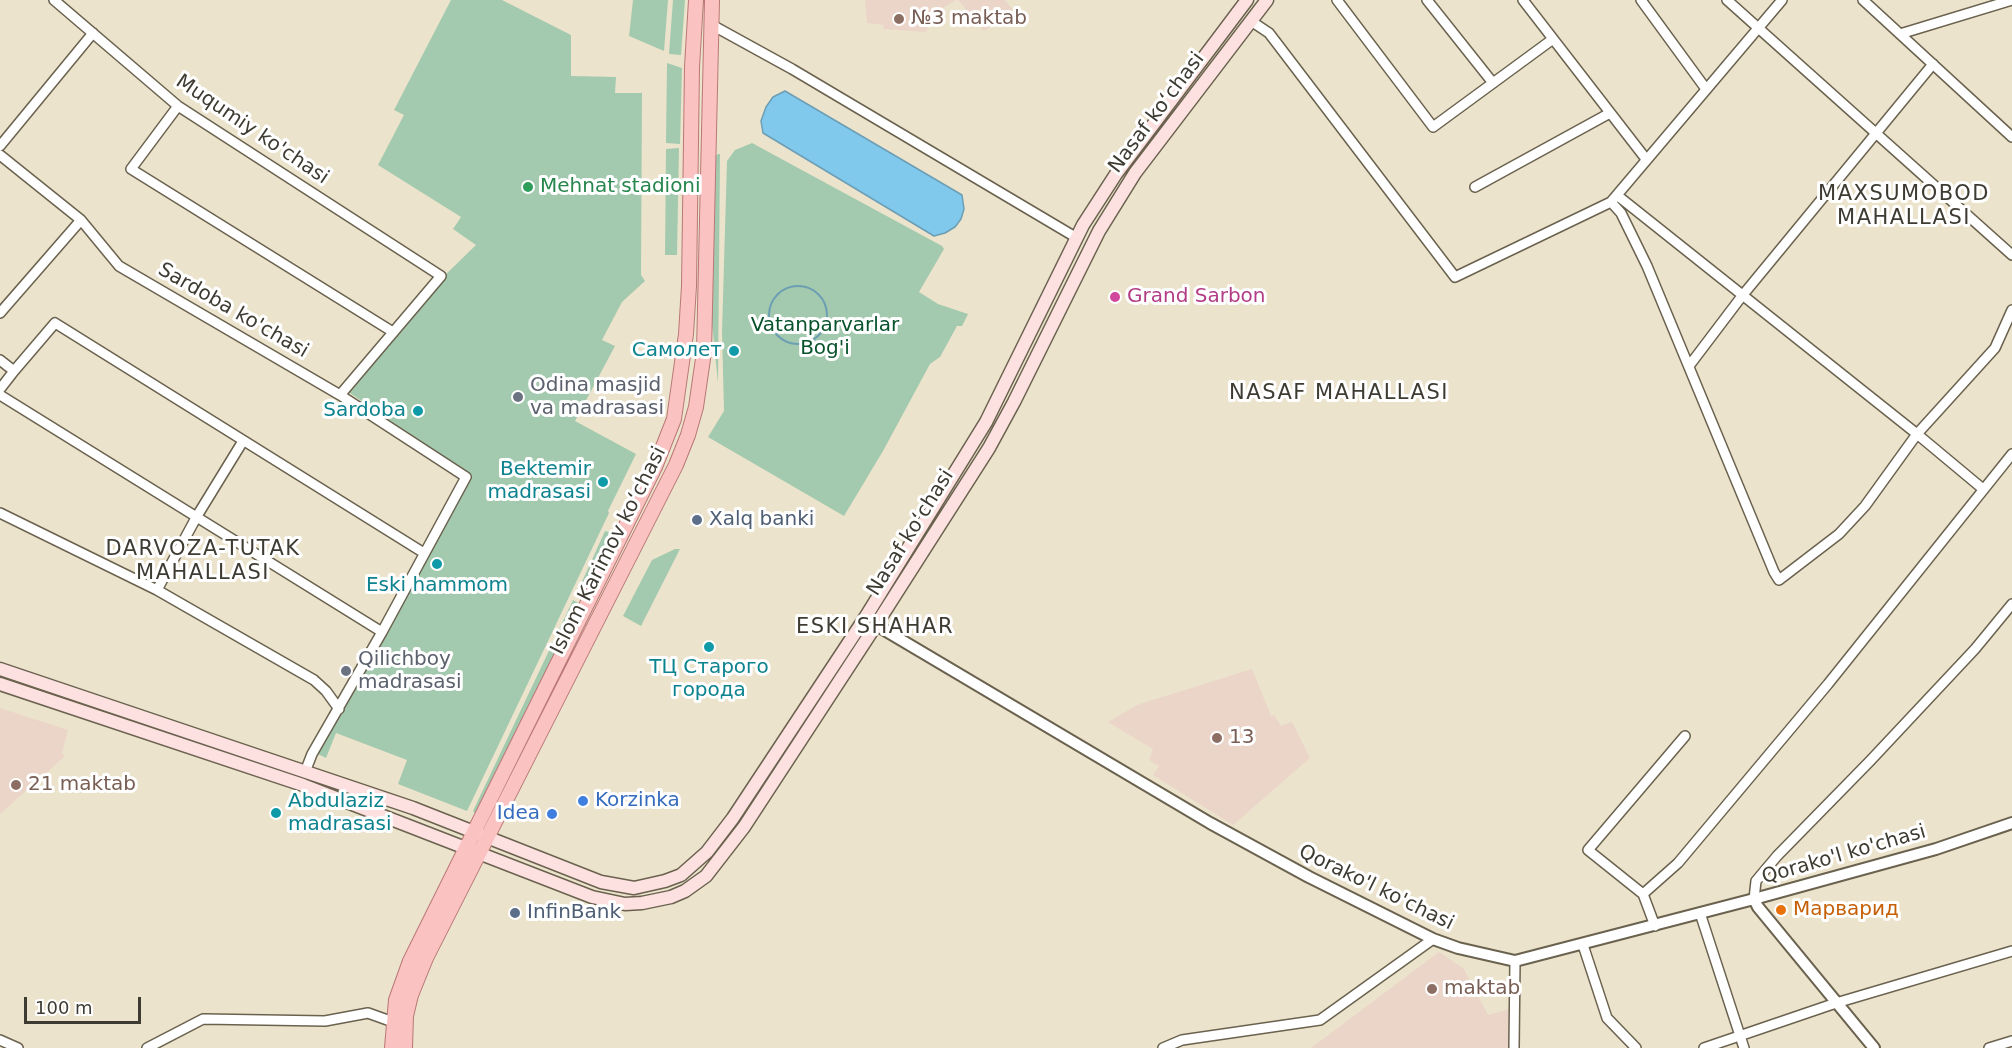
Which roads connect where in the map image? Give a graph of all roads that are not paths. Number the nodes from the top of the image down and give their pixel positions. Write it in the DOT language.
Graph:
graph roads {
  1 [pos="54,0"];
  2 [pos="696,0"];
  3 [pos="712,0"];
  4 [pos="1247,0"];
  5 [pos="1267,0"];
  6 [pos="1337,0"];
  7 [pos="1427,0"];
  8 [pos="1523,0"];
  9 [pos="1641,0"];
  10 [pos="1727,0"];
  11 [pos="1782,0"];
  12 [pos="1863,0"];
  13 [pos="2012,0"];
  14 [pos="1251,21"];
  15 [pos="712,25"];
  16 [pos="1759,27"];
  17 [pos="93,33"];
  18 [pos="1900,34"];
  19 [pos="1553,39"];
  20 [pos="1933,64"];
  21 [pos="1493,83"];
  22 [pos="1706,89"];
  23 [pos="178,106"];
  24 [pos="1610,113"];
  25 [pos="1876,132"];
  26 [pos="2012,137"];
  27 [pos="0,146"];
  28 [pos="0,155"];
  29 [pos="1646,159"];
  30 [pos="1475,187"];
  31 [pos="1614,199"];
  32 [pos="81,220"];
  33 [pos="1077,238"];
  34 [pos="689,246"];
  35 [pos="707,247"];
  36 [pos="2012,255"];
  37 [pos="1742,296"];
  38 [pos="2012,310"];
  39 [pos="0,313"];
  40 [pos="393,332"];
  41 [pos="0,360"];
  42 [pos="1689,366"];
  43 [pos="14,371"];
  44 [pos="0,389"];
  45 [pos="0,395"];
  46 [pos="340,395"];
  47 [pos="1917,434"];
  48 [pos="243,441"];
  49 [pos="2012,454"];
  50 [pos="1983,489"];
  51 [pos="0,513"];
  52 [pos="196,516"];
  53 [pos="424,553"];
  54 [pos="157,590"];
  55 [pos="2012,604"];
  56 [pos="865,618"];
  57 [pos="876,625"];
  58 [pos="382,632"];
  59 [pos="0,669"];
  60 [pos="0,684"];
  61 [pos="339,709"];
  62 [pos="190,733"];
  63 [pos="1685,736"];
  64 [pos="185,745"];
  65 [pos="765,770"];
  66 [pos="305,772"];
  67 [pos="777,777"];
  68 [pos="2012,823"];
  69 [pos="472,833"];
  70 [pos="488,837"];
  71 [pos="466,847"];
  72 [pos="480,852"];
  73 [pos="1644,894"];
  74 [pos="1754,899"];
  75 [pos="1701,913"];
  76 [pos="1655,926"];
  77 [pos="1433,939"];
  78 [pos="1583,945"];
  79 [pos="2012,951"];
  80 [pos="1515,961"];
  81 [pos="1836,1003"];
  82 [pos="393,1022"];
  83 [pos="1739,1035"];
  84 [pos="1213,1037"];
  85 [pos="0,1040"];
  86 [pos="2012,1041"];
  87 [pos="1634,1047"];
  88 [pos="17,1048"];
  89 [pos="147,1048"];
  90 [pos="392,1048"];
  91 [pos="405,1048"];
  92 [pos="1163,1048"];
  93 [pos="1216,1048"];
  94 [pos="1514,1048"];
  95 [pos="1704,1048"];
  96 [pos="1744,1048"];
  97 [pos="1874,1048"];
  98 [pos="1989,1048"];
  1 -- 17 [label="street, Muqumiy ko'chasi"];
  2 -- 34 [label="main road, Islom Karimov ko‘chasi"];
  3 -- 15 [label="main road, Islom Karimov ko‘chasi"];
  4 -- 33 [label="main road, Nasaf ko‘chasi"];
  5 -- 14 [label="main road, Nasaf ko‘chasi"];
  6 -- 21 [label="street"];
  7 -- 21 [label="street"];
  8 -- 19 [label="street"];
  9 -- 22 [label="street"];
  10 -- 16 [label="street"];
  11 -- 16 [label="street"];
  12 -- 18 [label="street"];
  13 -- 18 [label="street"];
  14 -- 31 [label="street"];
  14 -- 57 [label="main road, Nasaf ko‘chasi"];
  15 -- 33 [label="street"];
  15 -- 35 [label="main road, Islom Karimov ko‘chasi"];
  16 -- 22 [label="street"];
  16 -- 25 [label="street"];
  17 -- 23 [label="street, Muqumiy ko'chasi"];
  17 -- 27 [label="street"];
  18 -- 20 [label="street"];
  19 -- 21 [label="street"];
  19 -- 24 [label="street"];
  20 -- 25 [label="street"];
  20 -- 26 [label="street"];
  22 -- 29 [label="street"];
  23 -- 40 [label="street, Muqumiy ko'chasi"];
  23 -- 40 [label="street"];
  24 -- 29 [label="street"];
  24 -- 30 [label="street"];
  25 -- 36 [label="street"];
  25 -- 37 [label="street"];
  28 -- 32 [label="street, Sardoba ko'chasi"];
  29 -- 31 [label="street"];
  31 -- 37 [label="street"];
  31 -- 42 [label="street"];
  32 -- 39 [label="street"];
  32 -- 46 [label="street, Sardoba ko'chasi"];
  33 -- 56 [label="main road, Nasaf ko‘chasi"];
  34 -- 35 [label="main road"];
  34 -- 69 [label="main road, Islom Karimov ko‘chasi"];
  35 -- 70 [label="main road, Islom Karimov ko‘chasi"];
  37 -- 42 [label="street"];
  37 -- 47 [label="street"];
  38 -- 47 [label="street"];
  40 -- 46 [label="street"];
  41 -- 43 [label="street"];
  42 -- 47 [label="street"];
  43 -- 44 [label="street"];
  43 -- 48 [label="street"];
  45 -- 52 [label="street"];
  46 -- 53 [label="street, Sardoba ko'chasi"];
  47 -- 50 [label="street"];
  48 -- 52 [label="street"];
  48 -- 53 [label="street"];
  49 -- 50 [label="street"];
  50 -- 73 [label="street"];
  51 -- 54 [label="street"];
  52 -- 54 [label="street"];
  52 -- 58 [label="street"];
  53 -- 58 [label="street"];
  54 -- 61 [label="street"];
  55 -- 74 [label="street"];
  56 -- 57 [label="street"];
  56 -- 65 [label="main road, Nasaf ko‘chasi"];
  57 -- 67 [label="main road, Nasaf ko‘chasi"];
  57 -- 77 [label="street, Qorako'l ko'chasi"];
  58 -- 61 [label="street"];
  59 -- 62 [label="main road, Nasaf ko‘chasi"];
  60 -- 64 [label="main road, Nasaf ko‘chasi"];
  61 -- 66 [label="street"];
  62 -- 64 [label="main road"];
  62 -- 66 [label="main road, Nasaf ko‘chasi"];
  63 -- 73 [label="street"];
  64 -- 71 [label="main road, Nasaf ko‘chasi"];
  65 -- 67 [label="main road"];
  65 -- 70 [label="main road, Nasaf ko‘chasi"];
  66 -- 69 [label="main road, Nasaf ko‘chasi"];
  67 -- 72 [label="main road, Nasaf ko‘chasi"];
  68 -- 74 [label="street, Qorako'l ko'chasi"];
  69 -- 70 [label="main road, Nasaf ko‘chasi"];
  69 -- 71 [label="main road, Islom Karimov ko‘chasi"];
  70 -- 72 [label="main road, Islom Karimov ko‘chasi"];
  71 -- 72 [label="main road, Nasaf ko‘chasi"];
  71 -- 82 [label="main road, Islom Karimov ko‘chasi"];
  72 -- 91 [label="main road, Islom Karimov ko‘chasi"];
  73 -- 76 [label="street"];
  74 -- 75 [label="street, Qorako'l ko'chasi"];
  74 -- 81 [label="street"];
  75 -- 76 [label="street, Qorako'l ko'chasi"];
  75 -- 83 [label="street"];
  76 -- 78 [label="street, Qorako'l ko'chasi"];
  77 -- 80 [label="street, Qorako'l ko'chasi"];
  77 -- 84 [label="street"];
  78 -- 80 [label="street, Qorako'l ko'chasi"];
  78 -- 87 [label="street"];
  79 -- 81 [label="street"];
  80 -- 94 [label="street"];
  81 -- 83 [label="street"];
  81 -- 97 [label="street"];
  82 -- 89 [label="street"];
  82 -- 90 [label="main road, Islom Karimov ko‘chasi"];
  83 -- 95 [label="street"];
  83 -- 96 [label="street"];
  84 -- 92 [label="street"];
  84 -- 93 [label="street"];
  85 -- 88 [label="street"];
  86 -- 98 [label="street"];
}
